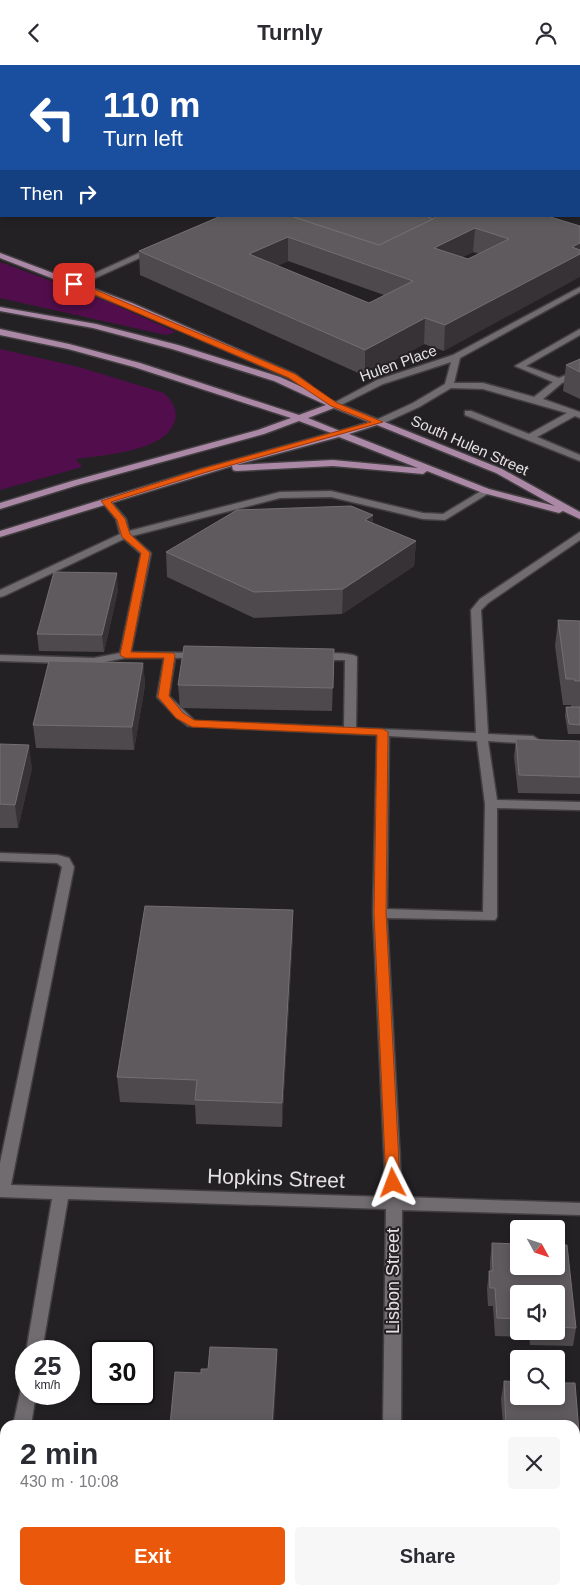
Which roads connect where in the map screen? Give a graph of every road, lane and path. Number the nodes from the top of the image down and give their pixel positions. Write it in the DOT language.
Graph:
graph roads {
  1 [pos="164,245"];
  2 [pos="0,255"];
  3 [pos="74,284"];
  4 [pos="580,289"];
  5 [pos="0,309"];
  6 [pos="0,332"];
  7 [pos="580,332"];
  8 [pos="456,357"];
  9 [pos="580,372"];
  10 [pos="559,381"];
  11 [pos="450,385"];
  12 [pos="535,401"];
  13 [pos="334,405"];
  14 [pos="468,413"];
  15 [pos="577,414"];
  16 [pos="300,418"];
  17 [pos="379,422"];
  18 [pos="342,434"];
  19 [pos="530,438"];
  20 [pos="580,458"];
  21 [pos="204,471"];
  22 [pos="439,473"];
  23 [pos="486,491"];
  24 [pos="106,501"];
  25 [pos="0,506"];
  26 [pos="578,515"];
  27 [pos="0,534"];
  28 [pos="126,535"];
  29 [pos="580,535"];
  30 [pos="0,594"];
  31 [pos="125,655"];
  32 [pos="170,655"];
  33 [pos="208,655"];
  34 [pos="303,656"];
  35 [pos="0,658"];
  36 [pos="350,731"];
  37 [pos="482,737"];
  38 [pos="382,740"];
  39 [pos="544,741"];
  40 [pos="491,804"];
  41 [pos="580,805"];
  42 [pos="0,857"];
  43 [pos="380,913"];
  44 [pos="1,1191"];
  45 [pos="61,1192"];
  46 [pos="394,1202"];
  47 [pos="580,1209"];
  48 [pos="36,1340"];
  49 [pos="25,1405"];
  50 [pos="23,1420"];
  51 [pos="392,1420"];
  1 -- 3 [label="street"];
  2 -- 3 [label="main road"];
  3 -- 13 [label="main road"];
  4 -- 8 [label="street"];
  5 -- 13 [label="main road, South Hulen Street"];
  6 -- 16 [label="main road, South Hulen Street"];
  7 -- 10 [label="street"];
  8 -- 11 [label="street, Hulen Place"];
  8 -- 13 [label="street, Hulen Place"];
  9 -- 10 [label="street"];
  10 -- 12 [label="street"];
  11 -- 12 [label="street"];
  11 -- 17 [label="street"];
  12 -- 15 [label="street"];
  13 -- 16 [label="main road"];
  13 -- 17 [label="main road, South Hulen Street"];
  14 -- 19 [label="street"];
  15 -- 19 [label="street"];
  16 -- 18 [label="main road, South Hulen Street"];
  16 -- 25 [label="main road"];
  17 -- 18 [label="main road"];
  17 -- 26 [label="main road, South Hulen Street"];
  18 -- 21 [label="main road"];
  18 -- 22 [label="main road, South Hulen Street"];
  19 -- 20 [label="street"];
  21 -- 22 [label="main road"];
  21 -- 24 [label="main road"];
  22 -- 23 [label="main road, South Hulen Street"];
  23 -- 26 [label="main road, South Hulen Street"];
  23 -- 28 [label="street"];
  24 -- 27 [label="main road"];
  24 -- 28 [label="street"];
  28 -- 30 [label="street"];
  28 -- 31 [label="street"];
  29 -- 37 [label="street"];
  31 -- 32 [label="street"];
  31 -- 35 [label="street"];
  32 -- 33 [label="street"];
  32 -- 36 [label="street"];
  34 -- 36 [label="street"];
  36 -- 38 [label="street"];
  37 -- 38 [label="street"];
  37 -- 39 [label="street"];
  37 -- 40 [label="street"];
  38 -- 43 [label="street, Lisbon Street"];
  40 -- 41 [label="street"];
  40 -- 43 [label="street"];
  42 -- 44 [label="street"];
  43 -- 46 [label="street, Lisbon Street"];
  44 -- 45 [label="street, Hopkins Street"];
  45 -- 46 [label="street, Hopkins Street"];
  45 -- 48 [label="street"];
  46 -- 47 [label="street, Hopkins Street"];
  46 -- 51 [label="street, Lisbon Street"];
  49 -- 50 [label="street"];
}
